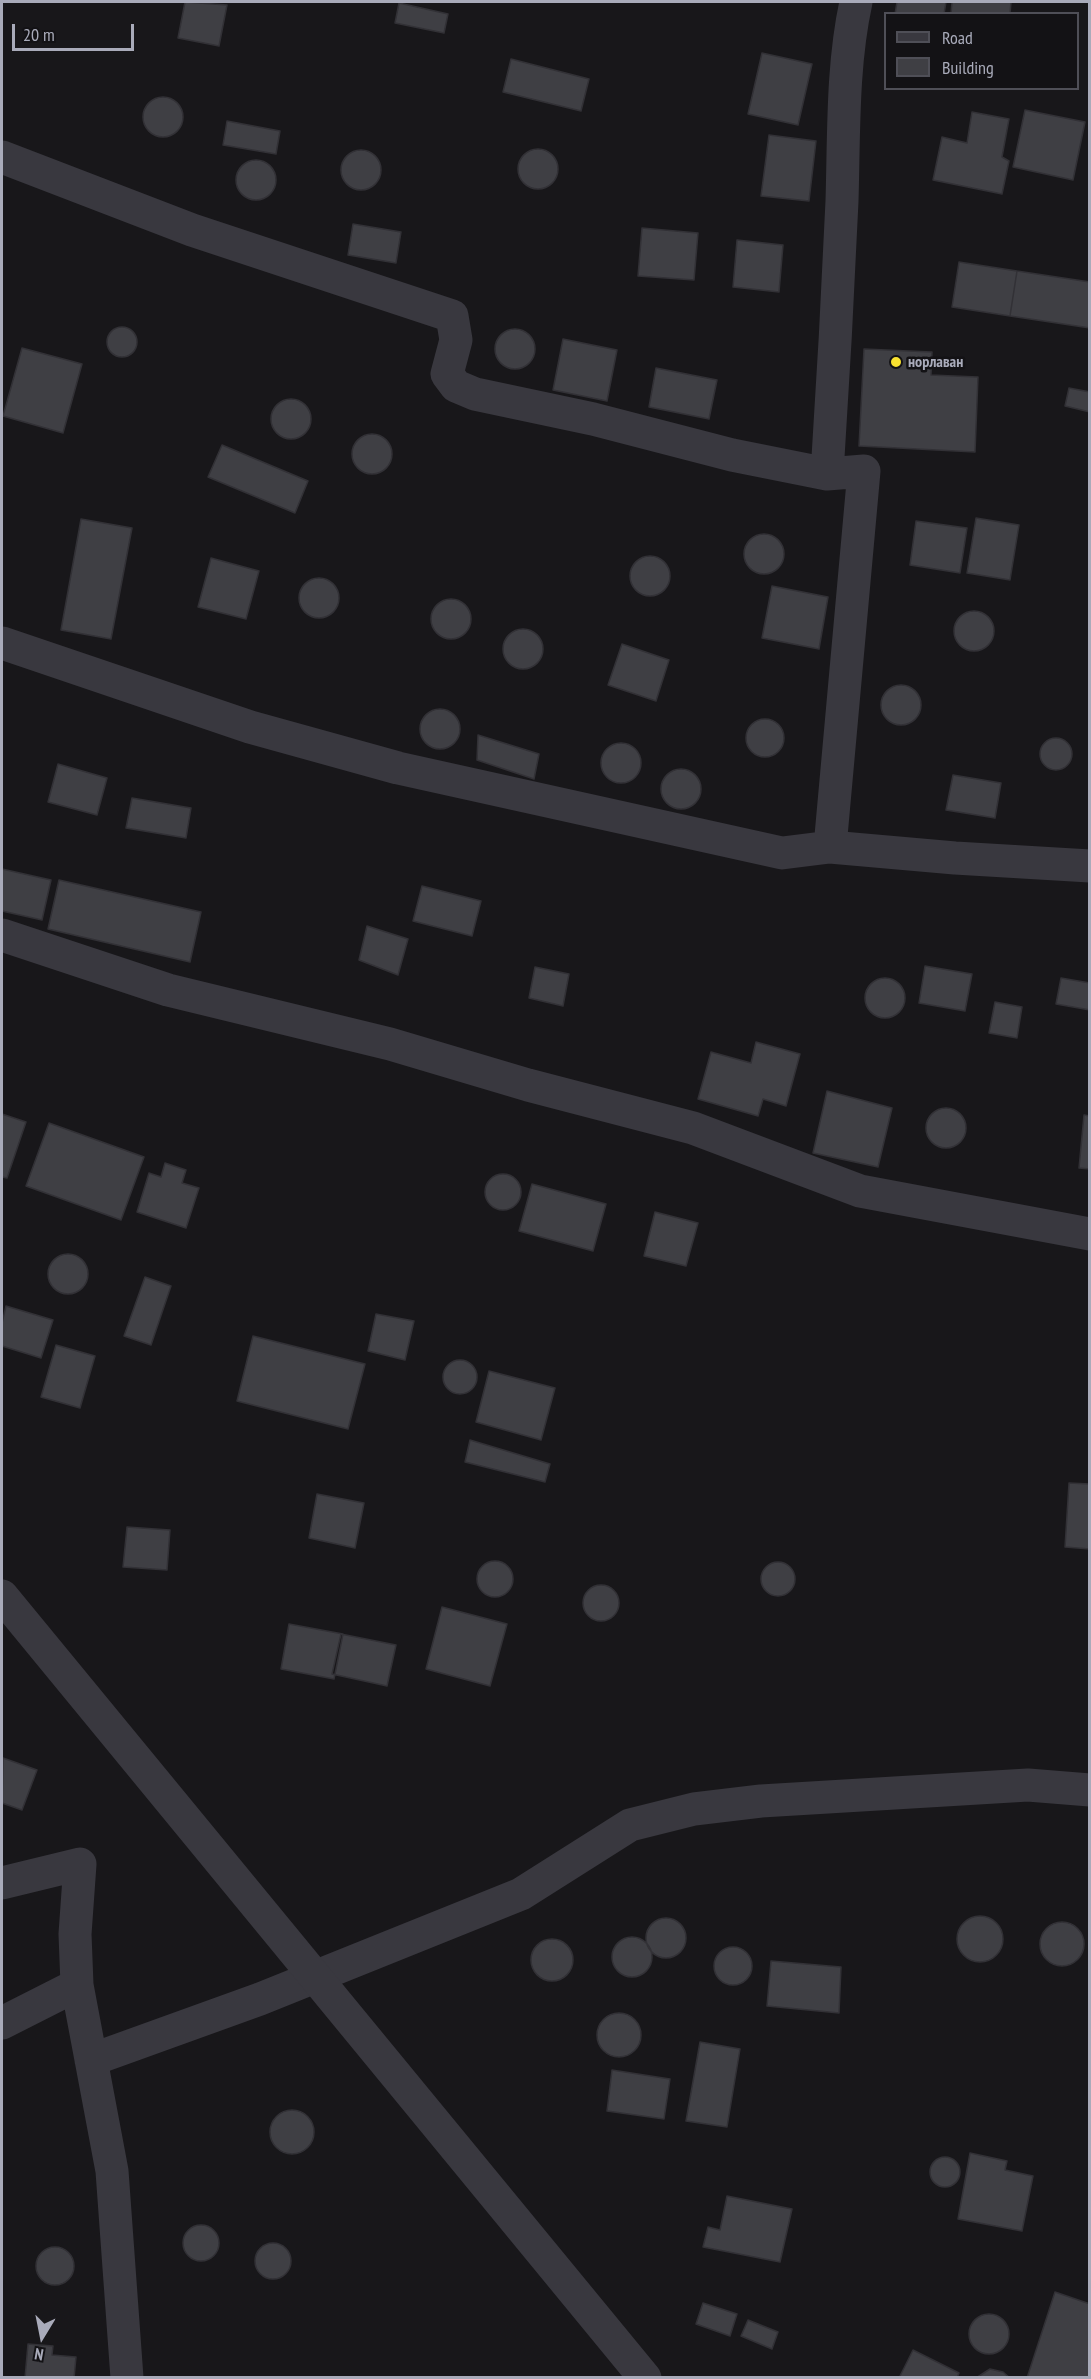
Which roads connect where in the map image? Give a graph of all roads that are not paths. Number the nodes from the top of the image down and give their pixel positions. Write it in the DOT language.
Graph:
graph roads {
  1 [pos="856,2"];
  2 [pos="2,157"];
  3 [pos="827,474"];
  4 [pos="2,643"];
  5 [pos="830,847"];
  6 [pos="1089,866"];
  7 [pos="2,935"];
  8 [pos="1089,1234"];
  9 [pos="2,1596"];
  10 [pos="1089,1790"];
  11 [pos="2,1883"];
  12 [pos="312,1976"];
  13 [pos="77,1985"];
  14 [pos="2,2024"];
  15 [pos="91,2060"];
  16 [pos="127,2378"];
  17 [pos="645,2378"];
  1 -- 3 [label="street"];
  2 -- 3 [label="street"];
  3 -- 5 [label="street"];
  4 -- 5 [label="street"];
  5 -- 6 [label="street"];
  7 -- 8 [label="street"];
  9 -- 12 [label="street"];
  10 -- 12 [label="street"];
  11 -- 13 [label="street"];
  12 -- 15 [label="street"];
  12 -- 17 [label="street"];
  13 -- 14 [label="street"];
  13 -- 15 [label="street"];
  15 -- 16 [label="street"];
}
